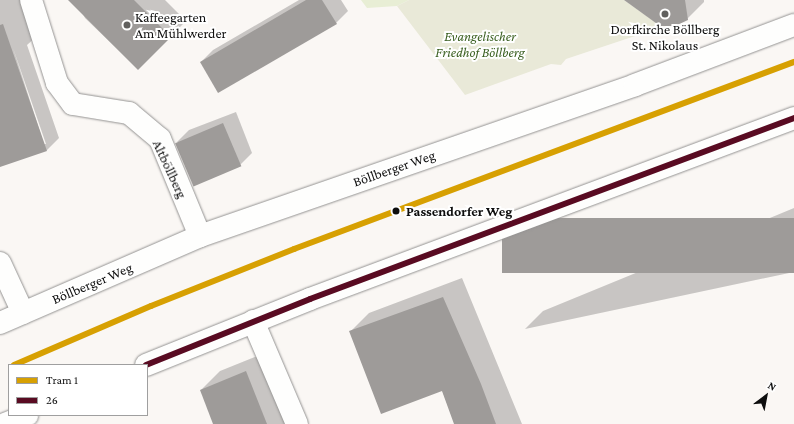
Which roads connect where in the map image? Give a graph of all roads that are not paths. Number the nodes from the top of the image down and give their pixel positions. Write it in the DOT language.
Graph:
graph roads {
  1 [pos="31,0"];
  2 [pos="794,25"];
  3 [pos="794,118"];
  4 [pos="200,236"];
  5 [pos="0,263"];
  6 [pos="23,313"];
  7 [pos="253,320"];
  8 [pos="0,324"];
  9 [pos="148,364"];
  10 [pos="25,416"];
  11 [pos="5,424"];
  12 [pos="296,424"];
  1 -- 4 [label="street, Altböllberg"];
  2 -- 4 [label="street, Böllberger Weg"];
  3 -- 7 [label="street"];
  4 -- 6 [label="street, Böllberger Weg"];
  5 -- 6 [label="street"];
  6 -- 8 [label="street, Böllberger Weg"];
  7 -- 9 [label="street"];
  7 -- 12 [label="street"];
  10 -- 11 [label="street"];
}
